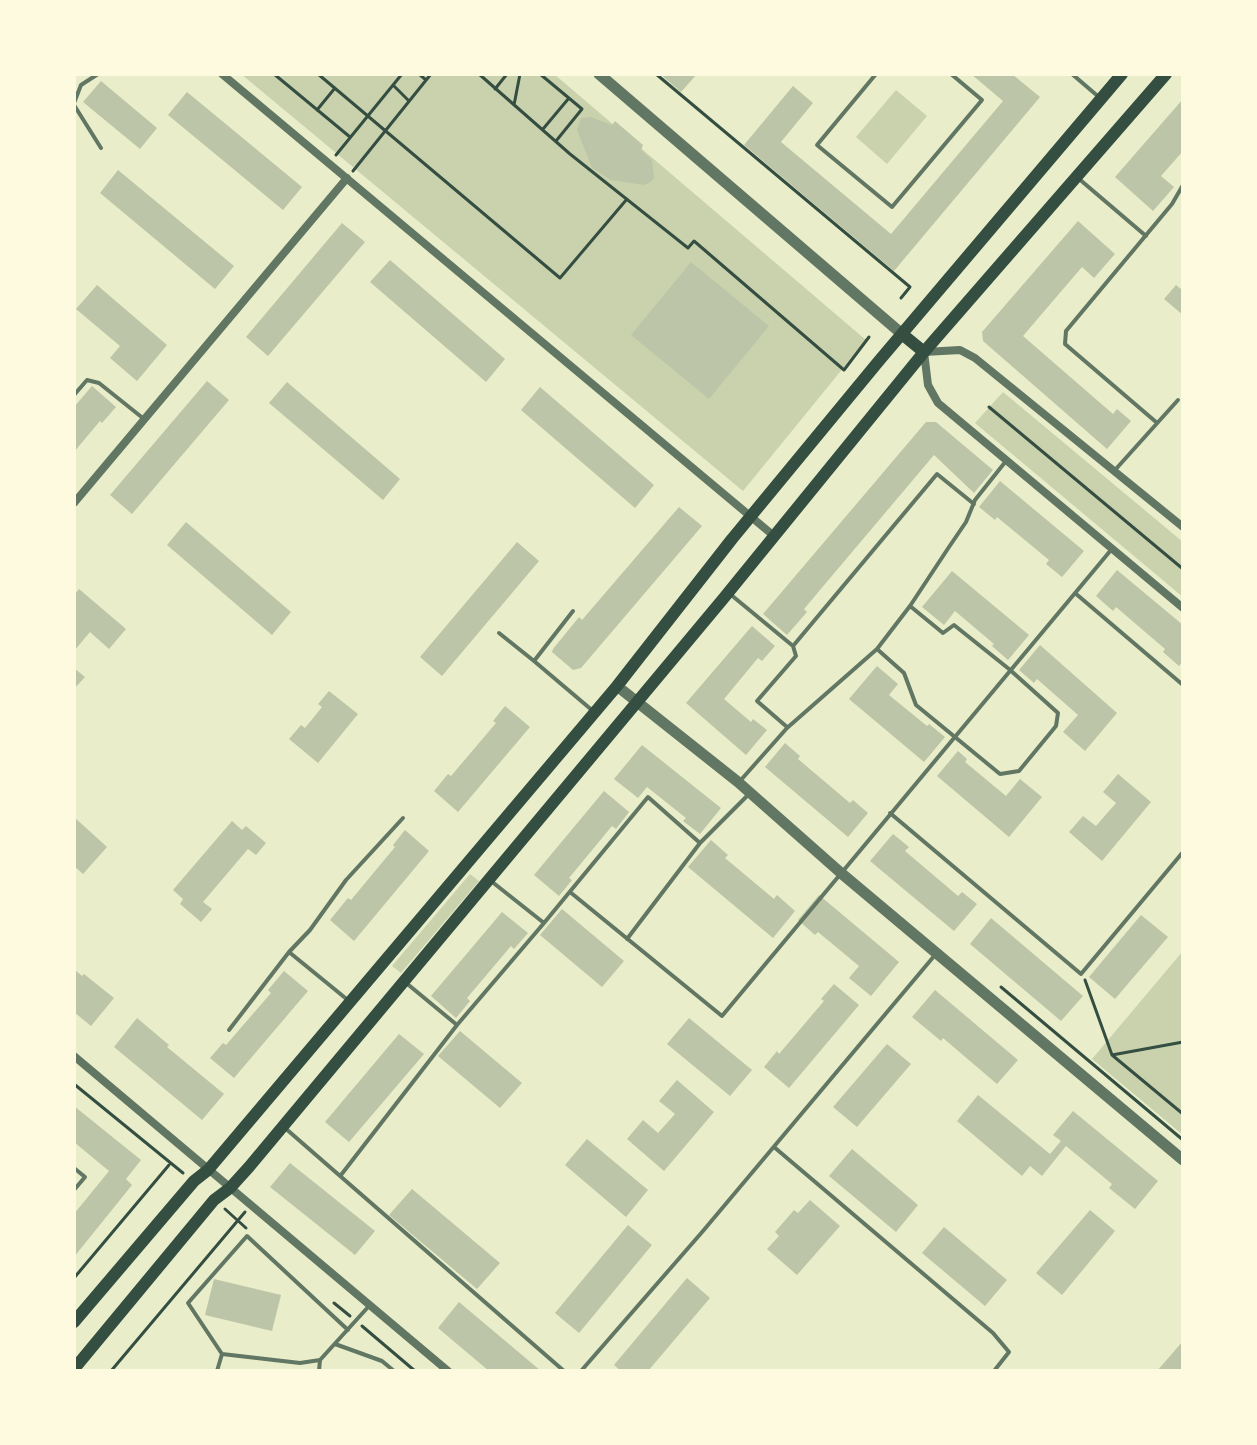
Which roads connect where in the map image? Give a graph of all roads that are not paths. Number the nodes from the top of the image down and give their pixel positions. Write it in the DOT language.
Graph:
graph roads {
  1 [pos="98,74"];
  2 [pos="222,74"];
  3 [pos="599,74"];
  4 [pos="876,74"];
  5 [pos="951,74"];
  6 [pos="1072,74"];
  7 [pos="1122,74"];
  8 [pos="1166,74"];
  9 [pos="1101,99"];
  10 [pos="74,104"];
  11 [pos="101,148"];
  12 [pos="1077,177"];
  13 [pos="347,178"];
  14 [pos="1183,185"];
  15 [pos="1146,236"];
  16 [pos="902,334"];
  17 [pos="924,352"];
  18 [pos="74,395"];
  19 [pos="1178,400"];
  20 [pos="144,419"];
  21 [pos="1156,422"];
  22 [pos="1007,461"];
  23 [pos="1115,470"];
  24 [pos="74,503"];
  25 [pos="974,504"];
  26 [pos="751,518"];
  27 [pos="1183,527"];
  28 [pos="774,536"];
  29 [pos="1112,548"];
  30 [pos="1074,592"];
  31 [pos="728,593"];
  32 [pos="910,606"];
  33 [pos="1183,608"];
  34 [pos="573,611"];
  35 [pos="499,633"];
  36 [pos="793,646"];
  37 [pos="877,649"];
  38 [pos="534,661"];
  39 [pos="1009,669"];
  40 [pos="1183,685"];
  41 [pos="617,686"];
  42 [pos="637,703"];
  43 [pos="594,711"];
  44 [pos="787,728"];
  45 [pos="956,735"];
  46 [pos="738,782"];
  47 [pos="750,793"];
  48 [pos="890,813"];
  49 [pos="403,818"];
  50 [pos="700,843"];
  51 [pos="1183,852"];
  52 [pos="841,873"];
  53 [pos="489,879"];
  54 [pos="570,892"];
  55 [pos="544,923"];
  56 [pos="627,939"];
  57 [pos="289,952"];
  58 [pos="937,953"];
  59 [pos="404,981"];
  60 [pos="350,1002"];
  61 [pos="457,1025"];
  62 [pos="229,1030"];
  63 [pos="74,1056"];
  64 [pos="282,1126"];
  65 [pos="774,1147"];
  66 [pos="1183,1160"];
  67 [pos="74,1168"];
  68 [pos="208,1170"];
  69 [pos="341,1175"];
  70 [pos="230,1188"];
  71 [pos="74,1190"];
  72 [pos="369,1306"];
  73 [pos="74,1322"];
  74 [pos="348,1330"];
  75 [pos="335,1344"];
  76 [pos="222,1354"];
  77 [pos="320,1360"];
  78 [pos="74,1369"];
  79 [pos="217,1371"];
  80 [pos="319,1371"];
  81 [pos="394,1371"];
  82 [pos="448,1371"];
  83 [pos="564,1371"];
  84 [pos="581,1371"];
  85 [pos="994,1371"];
  1 -- 10 [label="lane"];
  2 -- 13 [label="street"];
  3 -- 16 [label="street"];
  4 -- 5 [label="lane"];
  6 -- 9 [label="lane"];
  7 -- 9 [label="main road"];
  8 -- 12 [label="main road"];
  9 -- 16 [label="main road"];
  10 -- 11 [label="lane"];
  12 -- 15 [label="lane"];
  12 -- 17 [label="main road"];
  13 -- 20 [label="street"];
  13 -- 26 [label="street"];
  14 -- 15 [label="lane"];
  15 -- 21 [label="lane"];
  16 -- 17 [label="main road"];
  16 -- 26 [label="main road"];
  17 -- 22 [label="street"];
  17 -- 23 [label="street"];
  17 -- 28 [label="main road"];
  18 -- 20 [label="lane"];
  19 -- 21 [label="lane"];
  20 -- 24 [label="street"];
  21 -- 23 [label="lane"];
  22 -- 25 [label="lane"];
  22 -- 29 [label="street"];
  23 -- 27 [label="street"];
  25 -- 32 [label="lane"];
  25 -- 36 [label="lane"];
  26 -- 28 [label="street"];
  26 -- 41 [label="main road"];
  28 -- 31 [label="main road"];
  29 -- 30 [label="lane"];
  29 -- 33 [label="street"];
  30 -- 39 [label="lane"];
  30 -- 40 [label="lane"];
  31 -- 36 [label="lane"];
  31 -- 42 [label="main road"];
  32 -- 37 [label="lane"];
  32 -- 39 [label="lane"];
  34 -- 38 [label="lane"];
  35 -- 38 [label="lane"];
  36 -- 44 [label="lane"];
  37 -- 44 [label="lane"];
  37 -- 45 [label="lane"];
  38 -- 43 [label="lane"];
  39 -- 45 [label="lane"];
  39 -- 45 [label="lane"];
  41 -- 42 [label="street"];
  41 -- 43 [label="main road"];
  42 -- 46 [label="street"];
  42 -- 53 [label="main road"];
  43 -- 60 [label="main road"];
  44 -- 46 [label="lane"];
  45 -- 48 [label="lane"];
  46 -- 47 [label="street"];
  47 -- 50 [label="lane"];
  47 -- 52 [label="street"];
  48 -- 51 [label="lane"];
  48 -- 52 [label="lane"];
  49 -- 57 [label="lane"];
  50 -- 54 [label="lane"];
  50 -- 56 [label="lane"];
  52 -- 56 [label="lane"];
  52 -- 58 [label="street"];
  53 -- 55 [label="lane"];
  53 -- 59 [label="main road"];
  54 -- 55 [label="lane"];
  54 -- 56 [label="lane"];
  55 -- 61 [label="lane"];
  57 -- 60 [label="lane"];
  57 -- 62 [label="lane"];
  58 -- 65 [label="lane"];
  58 -- 66 [label="street"];
  59 -- 61 [label="lane"];
  59 -- 64 [label="main road"];
  60 -- 68 [label="main road"];
  61 -- 69 [label="lane"];
  63 -- 68 [label="street"];
  64 -- 69 [label="lane"];
  64 -- 70 [label="main road"];
  65 -- 84 [label="lane"];
  65 -- 85 [label="lane"];
  67 -- 71 [label="lane"];
  68 -- 70 [label="street"];
  68 -- 73 [label="main road"];
  69 -- 83 [label="lane"];
  70 -- 72 [label="street"];
  70 -- 78 [label="main road"];
  72 -- 74 [label="lane"];
  72 -- 82 [label="street"];
  74 -- 75 [label="lane"];
  74 -- 76 [label="lane"];
  75 -- 77 [label="lane"];
  75 -- 81 [label="lane"];
  76 -- 77 [label="lane"];
  76 -- 79 [label="lane"];
  77 -- 80 [label="lane"];
}
